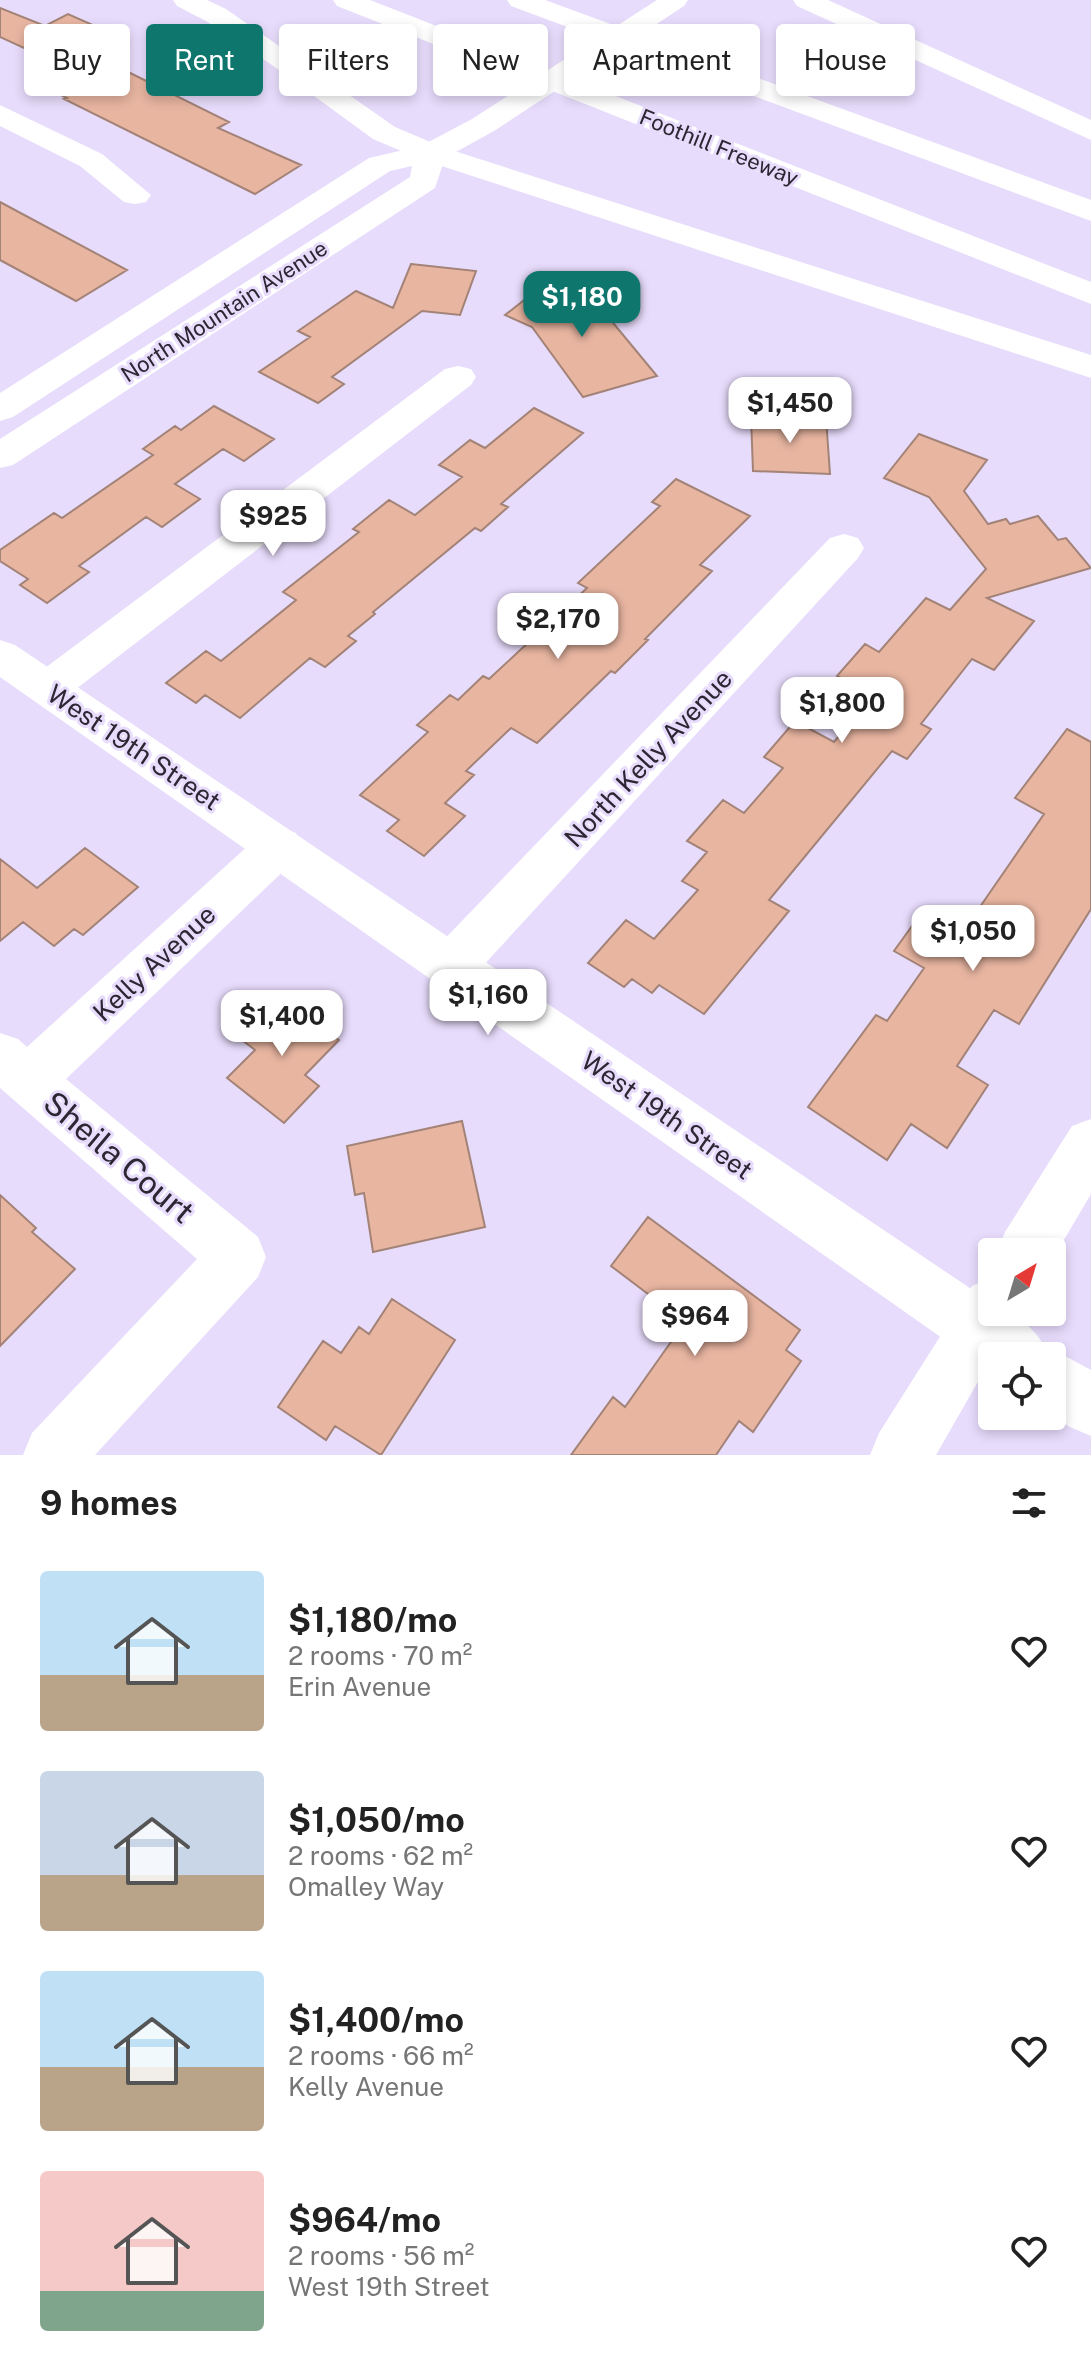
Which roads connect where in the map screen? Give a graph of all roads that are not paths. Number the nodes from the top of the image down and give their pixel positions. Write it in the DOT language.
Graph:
graph roads {
  1 [pos="186,0"];
  2 [pos="346,0"];
  3 [pos="520,0"];
  4 [pos="675,0"];
  5 [pos="806,0"];
  6 [pos="0,114"];
  7 [pos="1091,131"];
  8 [pos="431,153"];
  9 [pos="135,195"];
  10 [pos="1091,211"];
  11 [pos="1091,294"];
  12 [pos="1091,367"];
  13 [pos="458,377"];
  14 [pos="0,409"];
  15 [pos="0,456"];
  16 [pos="844,548"];
  17 [pos="0,656"];
  18 [pos="48,688"];
  19 [pos="279,846"];
  20 [pos="451,966"];
  21 [pos="14,1068"];
  22 [pos="1091,1144"];
  23 [pos="1034,1238"];
  24 [pos="996,1330"];
  25 [pos="1066,1389"];
  26 [pos="1091,1406"];
  27 [pos="54,1455"];
  28 [pos="901,1455"];
  1 -- 8 [label="main road"];
  2 -- 11 [label="main road, Foothill Freeway"];
  3 -- 10 [label="main road"];
  4 -- 8 [label="main road, North Mountain Avenue"];
  5 -- 7 [label="main road"];
  6 -- 9 [label="main road"];
  8 -- 12 [label="main road"];
  8 -- 14 [label="main road, North Mountain Avenue"];
  8 -- 15 [label="main road, North Mountain Avenue"];
  13 -- 18 [label="main road"];
  16 -- 20 [label="main road, North Kelly Avenue"];
  17 -- 18 [label="main road, West 19th Street"];
  18 -- 19 [label="main road, West 19th Street"];
  19 -- 20 [label="main road, West 19th Street"];
  19 -- 21 [label="main road, Kelly Avenue"];
  20 -- 24 [label="main road, West 19th Street"];
  21 -- 27 [label="main road, Sheila Court"];
  22 -- 23 [label="main road"];
  24 -- 28 [label="main road"];
  25 -- 26 [label="main road"];
}
